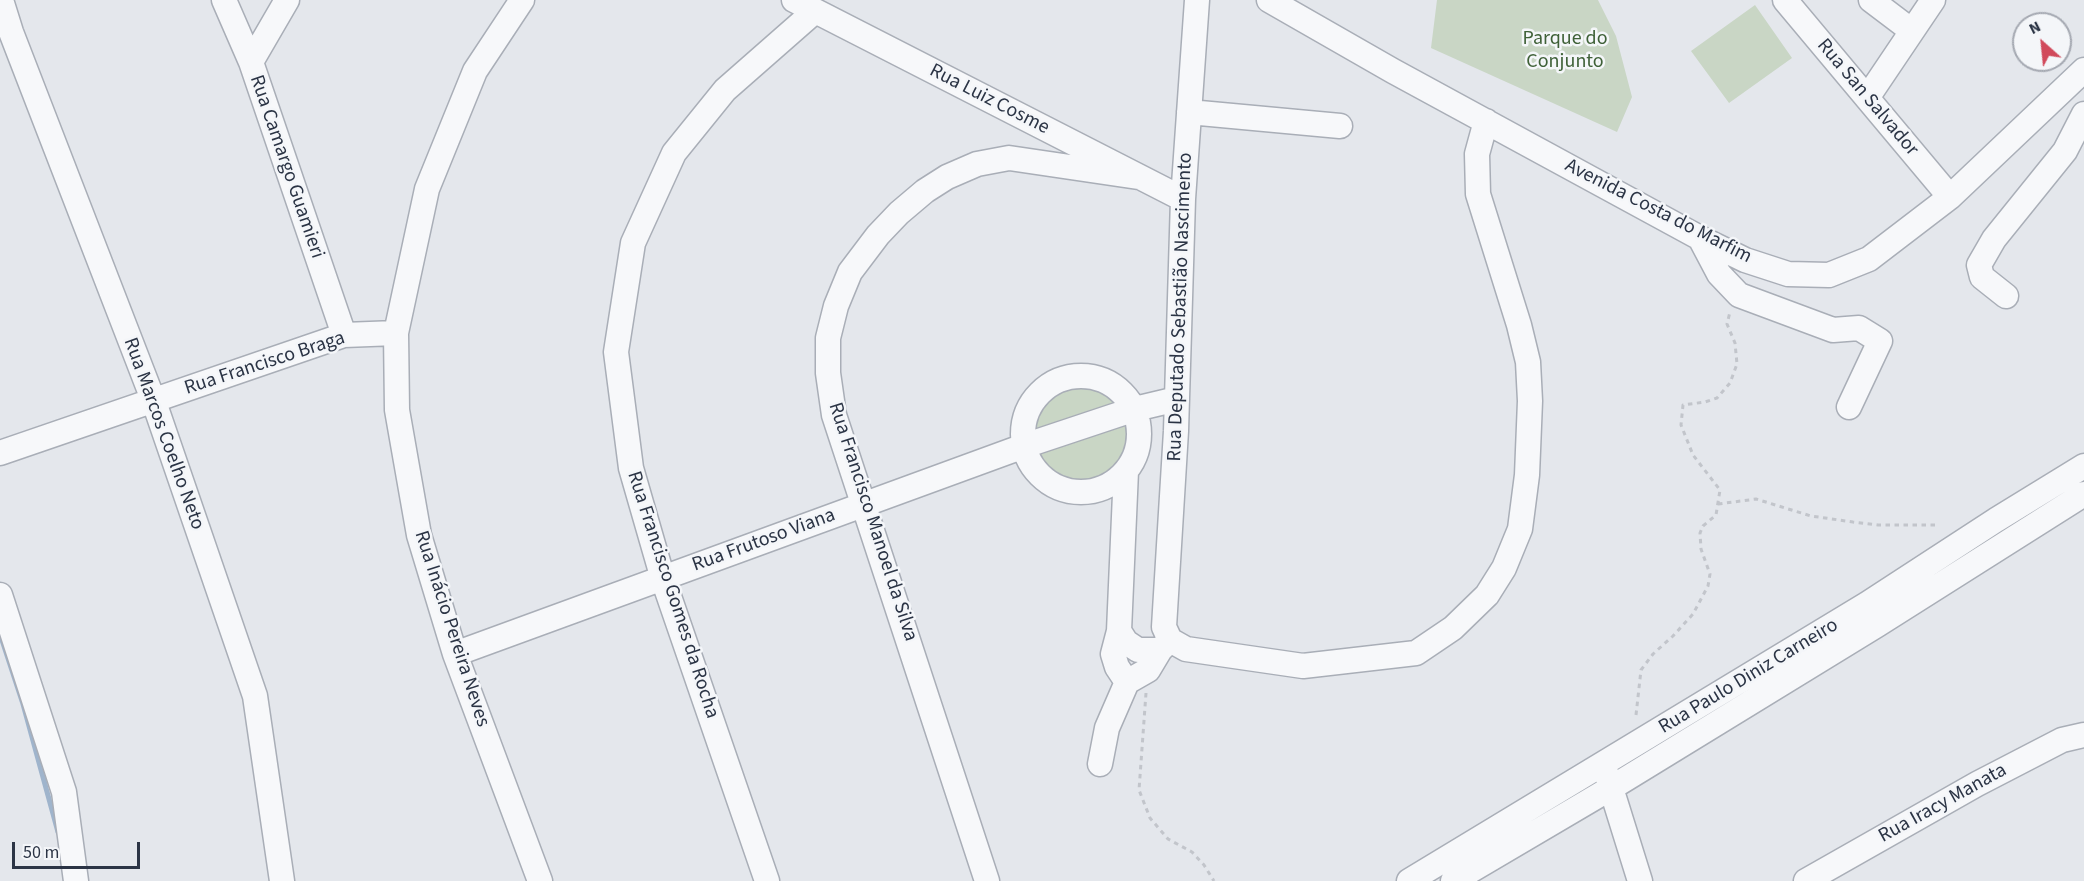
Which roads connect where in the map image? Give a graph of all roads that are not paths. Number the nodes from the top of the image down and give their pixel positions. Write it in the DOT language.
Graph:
graph roads {
  1 [pos="1,0"];
  2 [pos="224,0"];
  3 [pos="287,0"];
  4 [pos="522,0"];
  5 [pos="1197,0"];
  6 [pos="1269,0"];
  7 [pos="1785,0"];
  8 [pos="1871,0"];
  9 [pos="1933,0"];
  10 [pos="805,5"];
  11 [pos="1912,31"];
  12 [pos="251,62"];
  13 [pos="2084,70"];
  14 [pos="1867,98"];
  15 [pos="1189,112"];
  16 [pos="2084,114"];
  17 [pos="1486,121"];
  18 [pos="1340,126"];
  19 [pos="1138,177"];
  20 [pos="1950,196"];
  21 [pos="1184,199"];
  22 [pos="1700,238"];
  23 [pos="2006,296"];
  24 [pos="396,333"];
  25 [pos="344,335"];
  26 [pos="1177,399"];
  27 [pos="154,402"];
  28 [pos="1849,407"];
  29 [pos="1135,409"];
  30 [pos="1024,446"];
  31 [pos="0,453"];
  32 [pos="2084,466"];
  33 [pos="1126,471"];
  34 [pos="2084,494"];
  35 [pos="864,504"];
  36 [pos="663,579"];
  37 [pos="0,595"];
  38 [pos="1872,615"];
  39 [pos="1119,632"];
  40 [pos="454,654"];
  41 [pos="1151,660"];
  42 [pos="2084,735"];
  43 [pos="1100,764"];
  44 [pos="1604,765"];
  45 [pos="1611,788"];
  46 [pos="1444,876"];
  47 [pos="76,881"];
  48 [pos="282,881"];
  49 [pos="540,881"];
  50 [pos="767,881"];
  51 [pos="987,881"];
  52 [pos="1409,881"];
  53 [pos="1640,881"];
  54 [pos="1806,881"];
  1 -- 27 [label="street, Rua Marcos Coelho Neto"];
  2 -- 12 [label="street, Rua Camargo Guamieri"];
  3 -- 12 [label="street"];
  4 -- 24 [label="street, Rua Inácio Pereira Neves"];
  5 -- 15 [label="street, Rua Deputado Sebastião Nascimento"];
  6 -- 17 [label="street, Avenida Costa do Marfim"];
  7 -- 14 [label="street, Rua San Salvador"];
  8 -- 11 [label="street"];
  9 -- 11 [label="street"];
  10 -- 19 [label="street, Rua Luiz Cosme"];
  10 -- 36 [label="street, Rua Francisco Gomes da Rocha"];
  11 -- 14 [label="street"];
  12 -- 25 [label="street, Rua Camargo Guamieri"];
  13 -- 20 [label="street, Avenida Costa do Marfim"];
  14 -- 20 [label="street, Rua San Salvador"];
  15 -- 18 [label="street"];
  15 -- 21 [label="street, Rua Deputado Sebastião Nascimento"];
  16 -- 23 [label="street"];
  17 -- 22 [label="street, Avenida Costa do Marfim"];
  17 -- 41 [label="street"];
  19 -- 21 [label="street, Rua Luiz Cosme"];
  19 -- 35 [label="street, Rua Francisco Manoel da Silva"];
  20 -- 22 [label="street, Avenida Costa do Marfim"];
  21 -- 26 [label="street, Rua Deputado Sebastião Nascimento"];
  22 -- 28 [label="street"];
  24 -- 25 [label="street, Rua Francisco Braga"];
  24 -- 40 [label="street, Rua Inácio Pereira Neves"];
  25 -- 27 [label="street, Rua Francisco Braga"];
  26 -- 29 [label="street, Rua Frutoso Viana"];
  26 -- 41 [label="street, Rua Deputado Sebastião Nascimento"];
  27 -- 31 [label="street, Rua Francisco Braga"];
  27 -- 48 [label="street, Rua Marcos Coelho Neto"];
  29 -- 30 [label="street, Rua Frutoso Viana"];
  29 -- 30 [label="street"];
  29 -- 33 [label="street"];
  30 -- 33 [label="street"];
  30 -- 35 [label="street, Rua Frutoso Viana"];
  32 -- 38 [label="street, Rua Paulo Diniz Carneiro"];
  33 -- 39 [label="street"];
  34 -- 38 [label="street, Rua Paulo Diniz Carneiro"];
  35 -- 36 [label="street, Rua Frutoso Viana"];
  35 -- 51 [label="street, Rua Francisco Manoel da Silva"];
  36 -- 40 [label="street, Rua Frutoso Viana"];
  36 -- 50 [label="street, Rua Francisco Gomes da Rocha"];
  37 -- 47 [label="street"];
  38 -- 44 [label="street, Rua Paulo Diniz Carneiro"];
  38 -- 45 [label="street, Rua Paulo Diniz Carneiro"];
  39 -- 41 [label="street"];
  39 -- 41 [label="street"];
  40 -- 49 [label="street, Rua Inácio Pereira Neves"];
  41 -- 43 [label="street"];
  42 -- 54 [label="street, Rua Iracy Manata"];
  44 -- 45 [label="street"];
  44 -- 46 [label="street, Rua Paulo Diniz Carneiro"];
  45 -- 46 [label="street, Rua Paulo Diniz Carneiro"];
  45 -- 53 [label="street"];
  46 -- 52 [label="street, Rua Paulo Diniz Carneiro"];
}
